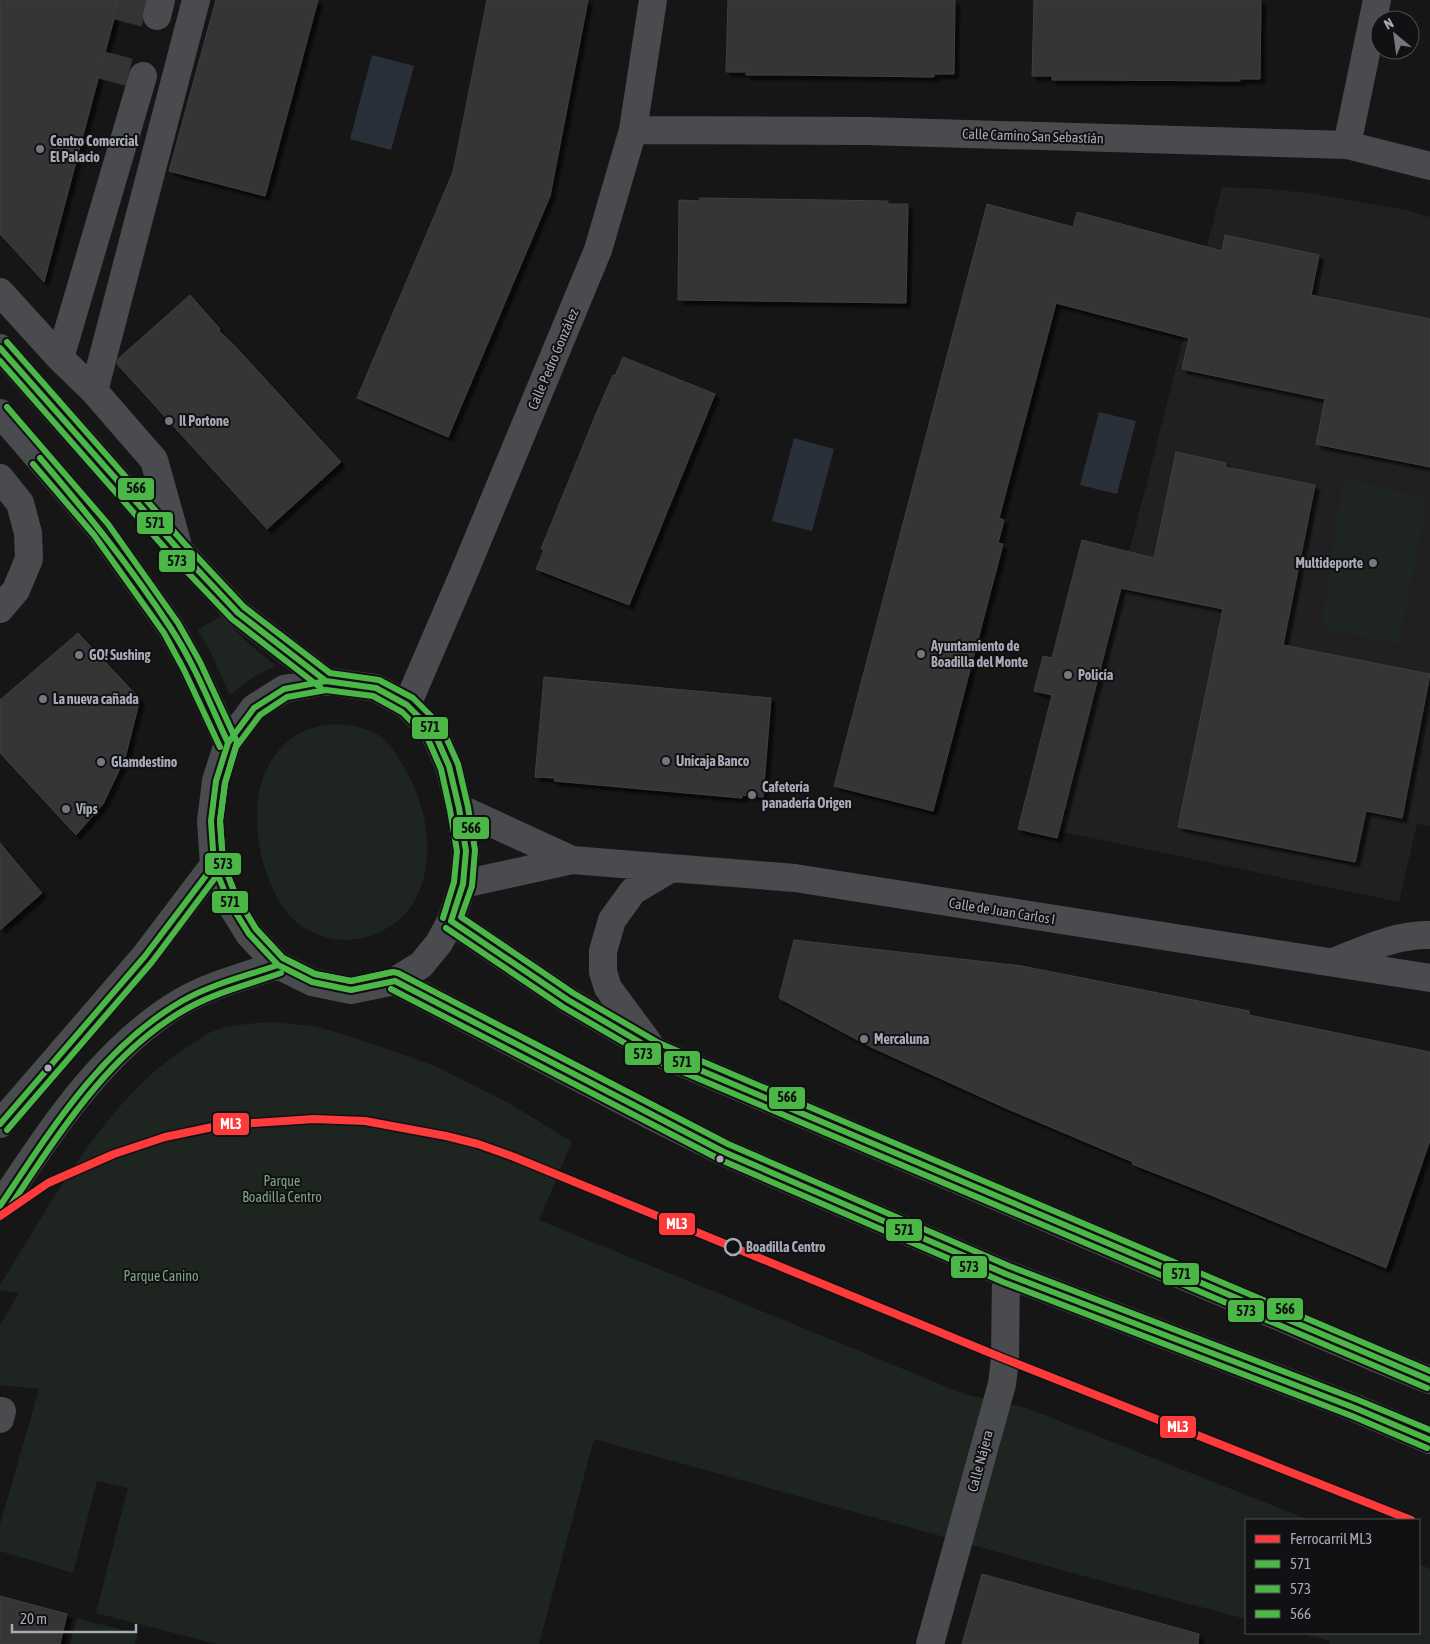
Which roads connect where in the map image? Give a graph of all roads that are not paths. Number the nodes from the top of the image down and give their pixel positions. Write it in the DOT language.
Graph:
graph roads {
  1 [pos="196,0"];
  2 [pos="653,0"];
  3 [pos="1377,0"];
  4 [pos="143,76"];
  5 [pos="633,130"];
  6 [pos="1347,145"];
  7 [pos="1430,166"];
  8 [pos="0,292"];
  9 [pos="0,348"];
  10 [pos="60,358"];
  11 [pos="94,391"];
  12 [pos="0,413"];
  13 [pos="0,478"];
  14 [pos="178,549"];
  15 [pos="0,610"];
  16 [pos="326,681"];
  17 [pos="407,705"];
  18 [pos="228,744"];
  19 [pos="459,808"];
  20 [pos="572,860"];
  21 [pos="214,865"];
  22 [pos="670,869"];
  23 [pos="463,884"];
  24 [pos="451,921"];
  25 [pos="1430,935"];
  26 [pos="1331,963"];
  27 [pos="278,965"];
  28 [pos="1430,978"];
  29 [pos="395,981"];
  30 [pos="655,1051"];
  31 [pos="0,1124"];
  32 [pos="0,1206"];
  33 [pos="1006,1274"];
  34 [pos="1430,1380"];
  35 [pos="1430,1440"];
  36 [pos="930,1644"];
  1 -- 11 [label="street"];
  2 -- 5 [label="street, Calle Pedro González"];
  3 -- 6 [label="street"];
  4 -- 10 [label="street"];
  5 -- 6 [label="street, Calle Camino San Sebastián"];
  5 -- 17 [label="street, Calle Pedro González"];
  6 -- 7 [label="street, Calle Camino San Sebastián"];
  8 -- 10 [label="street"];
  9 -- 14 [label="street"];
  10 -- 11 [label="street"];
  11 -- 14 [label="street"];
  12 -- 18 [label="street"];
  13 -- 15 [label="street"];
  14 -- 16 [label="street"];
  16 -- 17 [label="street"];
  16 -- 18 [label="street"];
  17 -- 19 [label="street"];
  18 -- 21 [label="street"];
  19 -- 20 [label="street, Calle de Juan Carlos I"];
  19 -- 23 [label="street"];
  20 -- 22 [label="street, Calle de Juan Carlos I"];
  20 -- 23 [label="street, Calle de Juan Carlos I"];
  21 -- 27 [label="street"];
  21 -- 31 [label="street"];
  22 -- 26 [label="street, Calle de Juan Carlos I"];
  22 -- 30 [label="street"];
  23 -- 24 [label="street"];
  24 -- 29 [label="street"];
  24 -- 30 [label="street"];
  25 -- 26 [label="street"];
  26 -- 28 [label="street, Calle de Juan Carlos I"];
  27 -- 29 [label="street"];
  27 -- 32 [label="street"];
  29 -- 33 [label="street"];
  30 -- 34 [label="street"];
  33 -- 35 [label="street"];
  33 -- 36 [label="street, Calle Nájera"];
}
